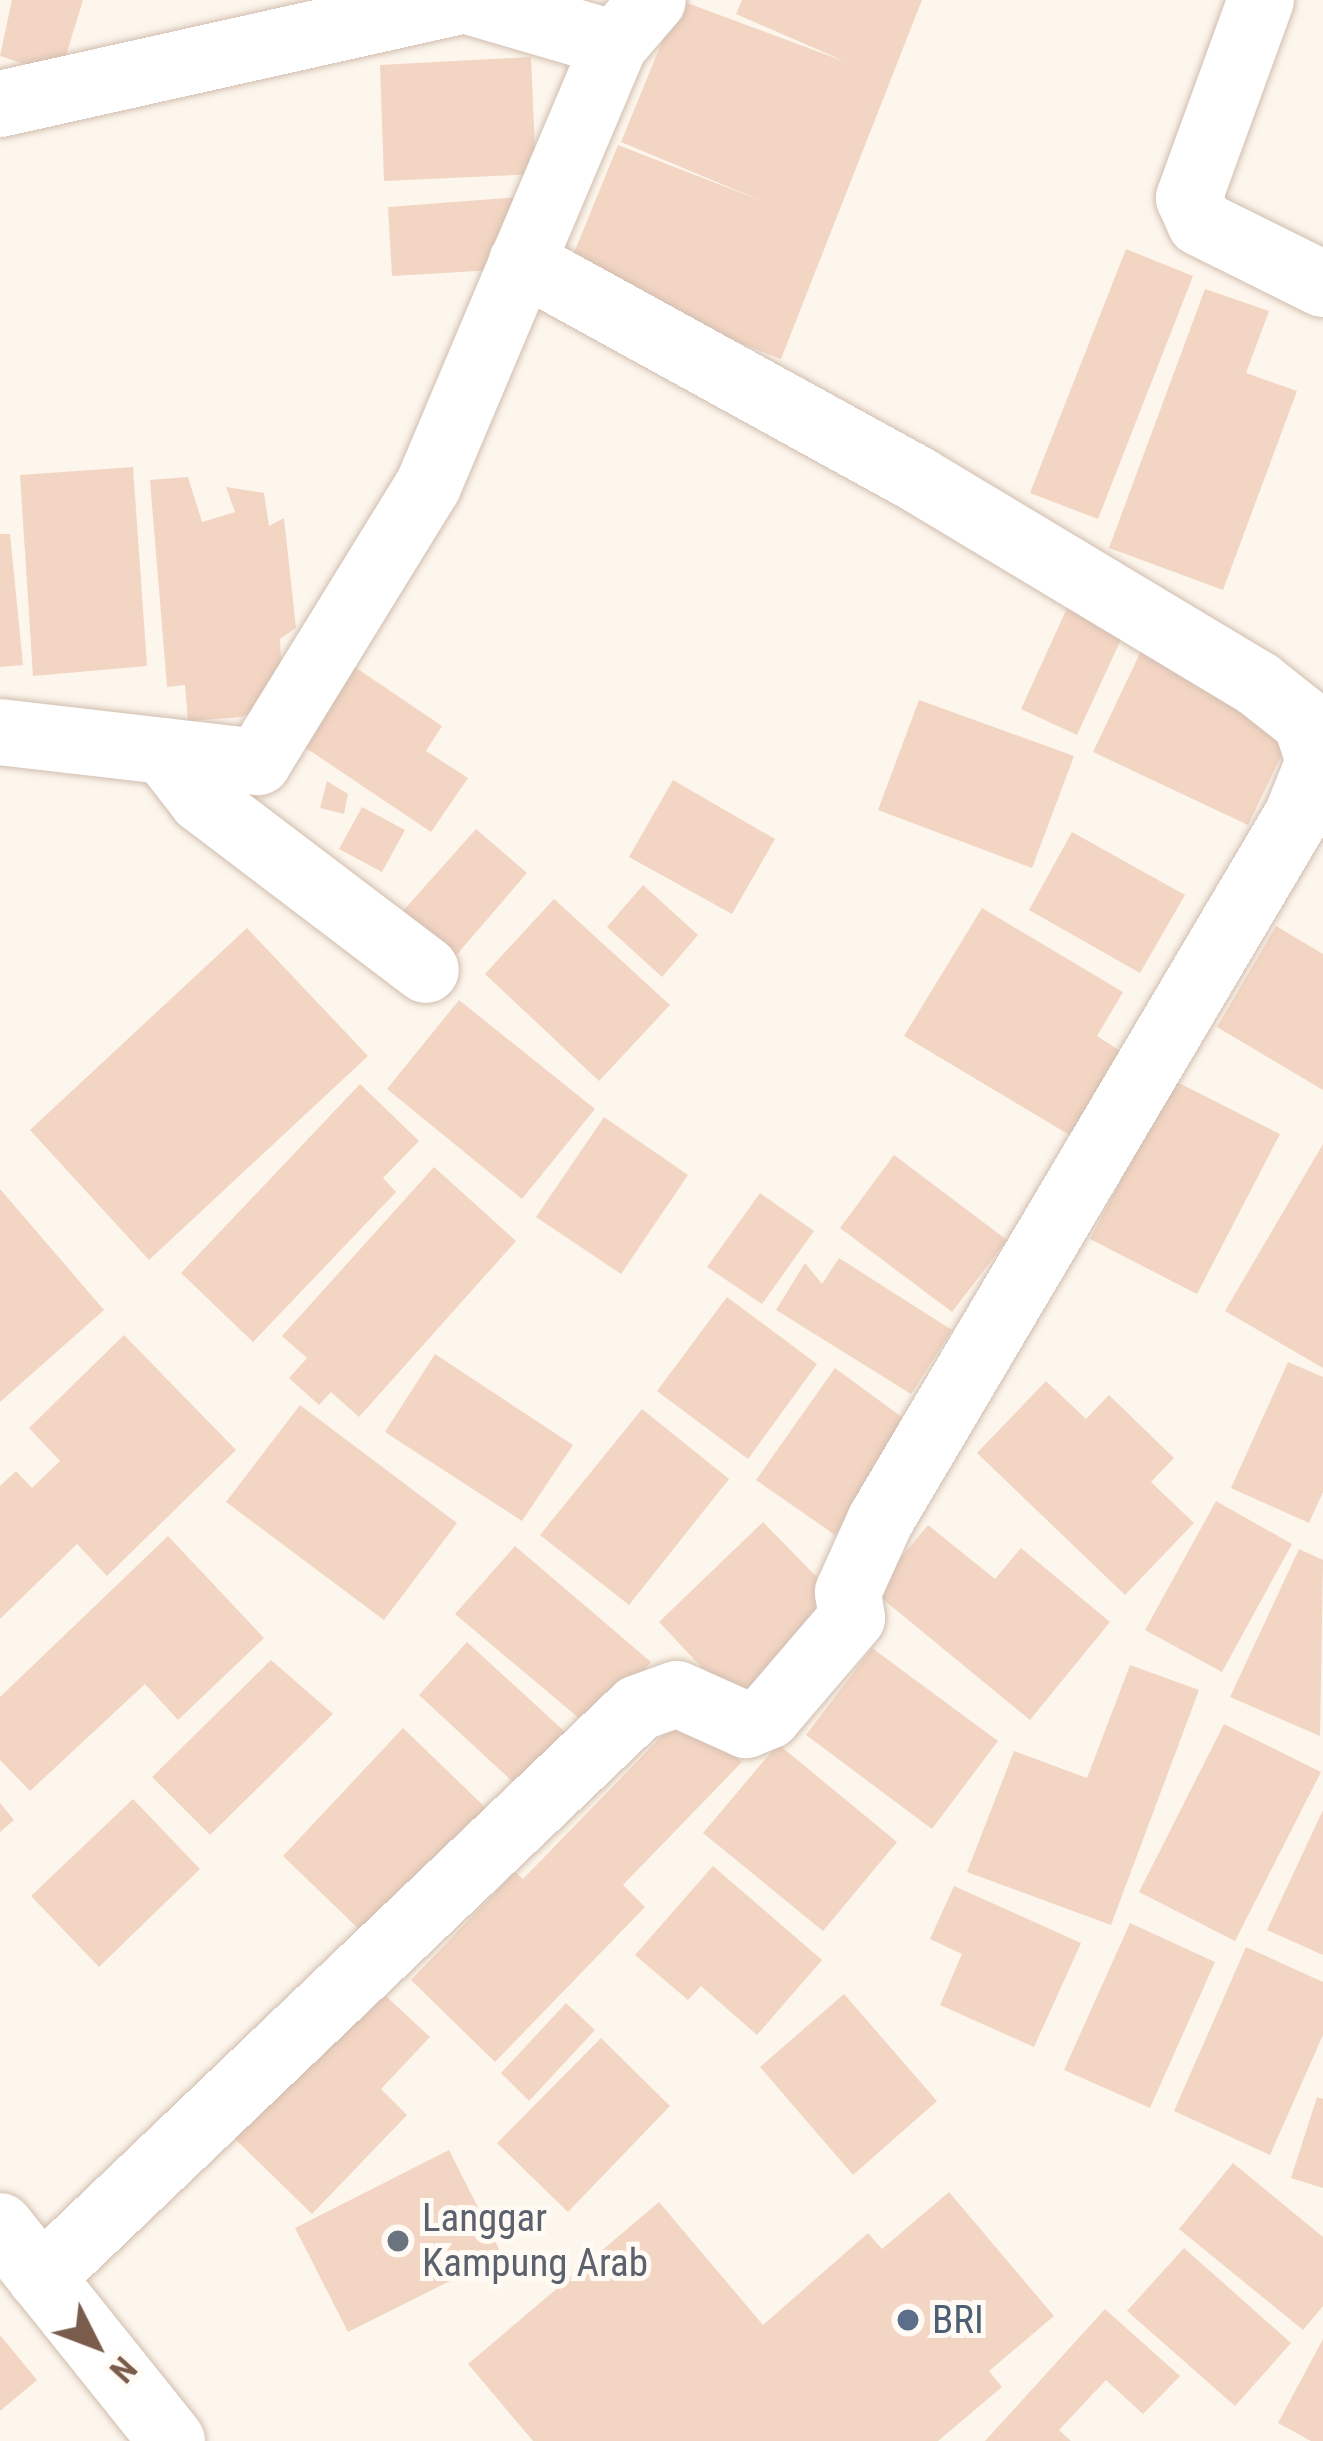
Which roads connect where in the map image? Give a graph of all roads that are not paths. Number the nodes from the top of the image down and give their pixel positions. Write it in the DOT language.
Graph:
graph roads {
  1 [pos="465,0"];
  2 [pos="1262,0"];
  3 [pos="634,22"];
  4 [pos="0,104"];
  5 [pos="522,262"];
  6 [pos="1323,284"];
  7 [pos="0,732"];
  8 [pos="164,751"];
  9 [pos="1300,861"];
  10 [pos="426,970"];
  11 [pos="0,2226"];
  12 [pos="41,2278"];
  13 [pos="172,2441"];
  1 -- 3 [label="street"];
  1 -- 4 [label="street"];
  2 -- 6 [label="street"];
  3 -- 5 [label="street"];
  5 -- 8 [label="street"];
  5 -- 9 [label="street"];
  7 -- 8 [label="street"];
  8 -- 10 [label="street"];
  9 -- 12 [label="street"];
  11 -- 12 [label="street"];
  12 -- 13 [label="street"];
}
